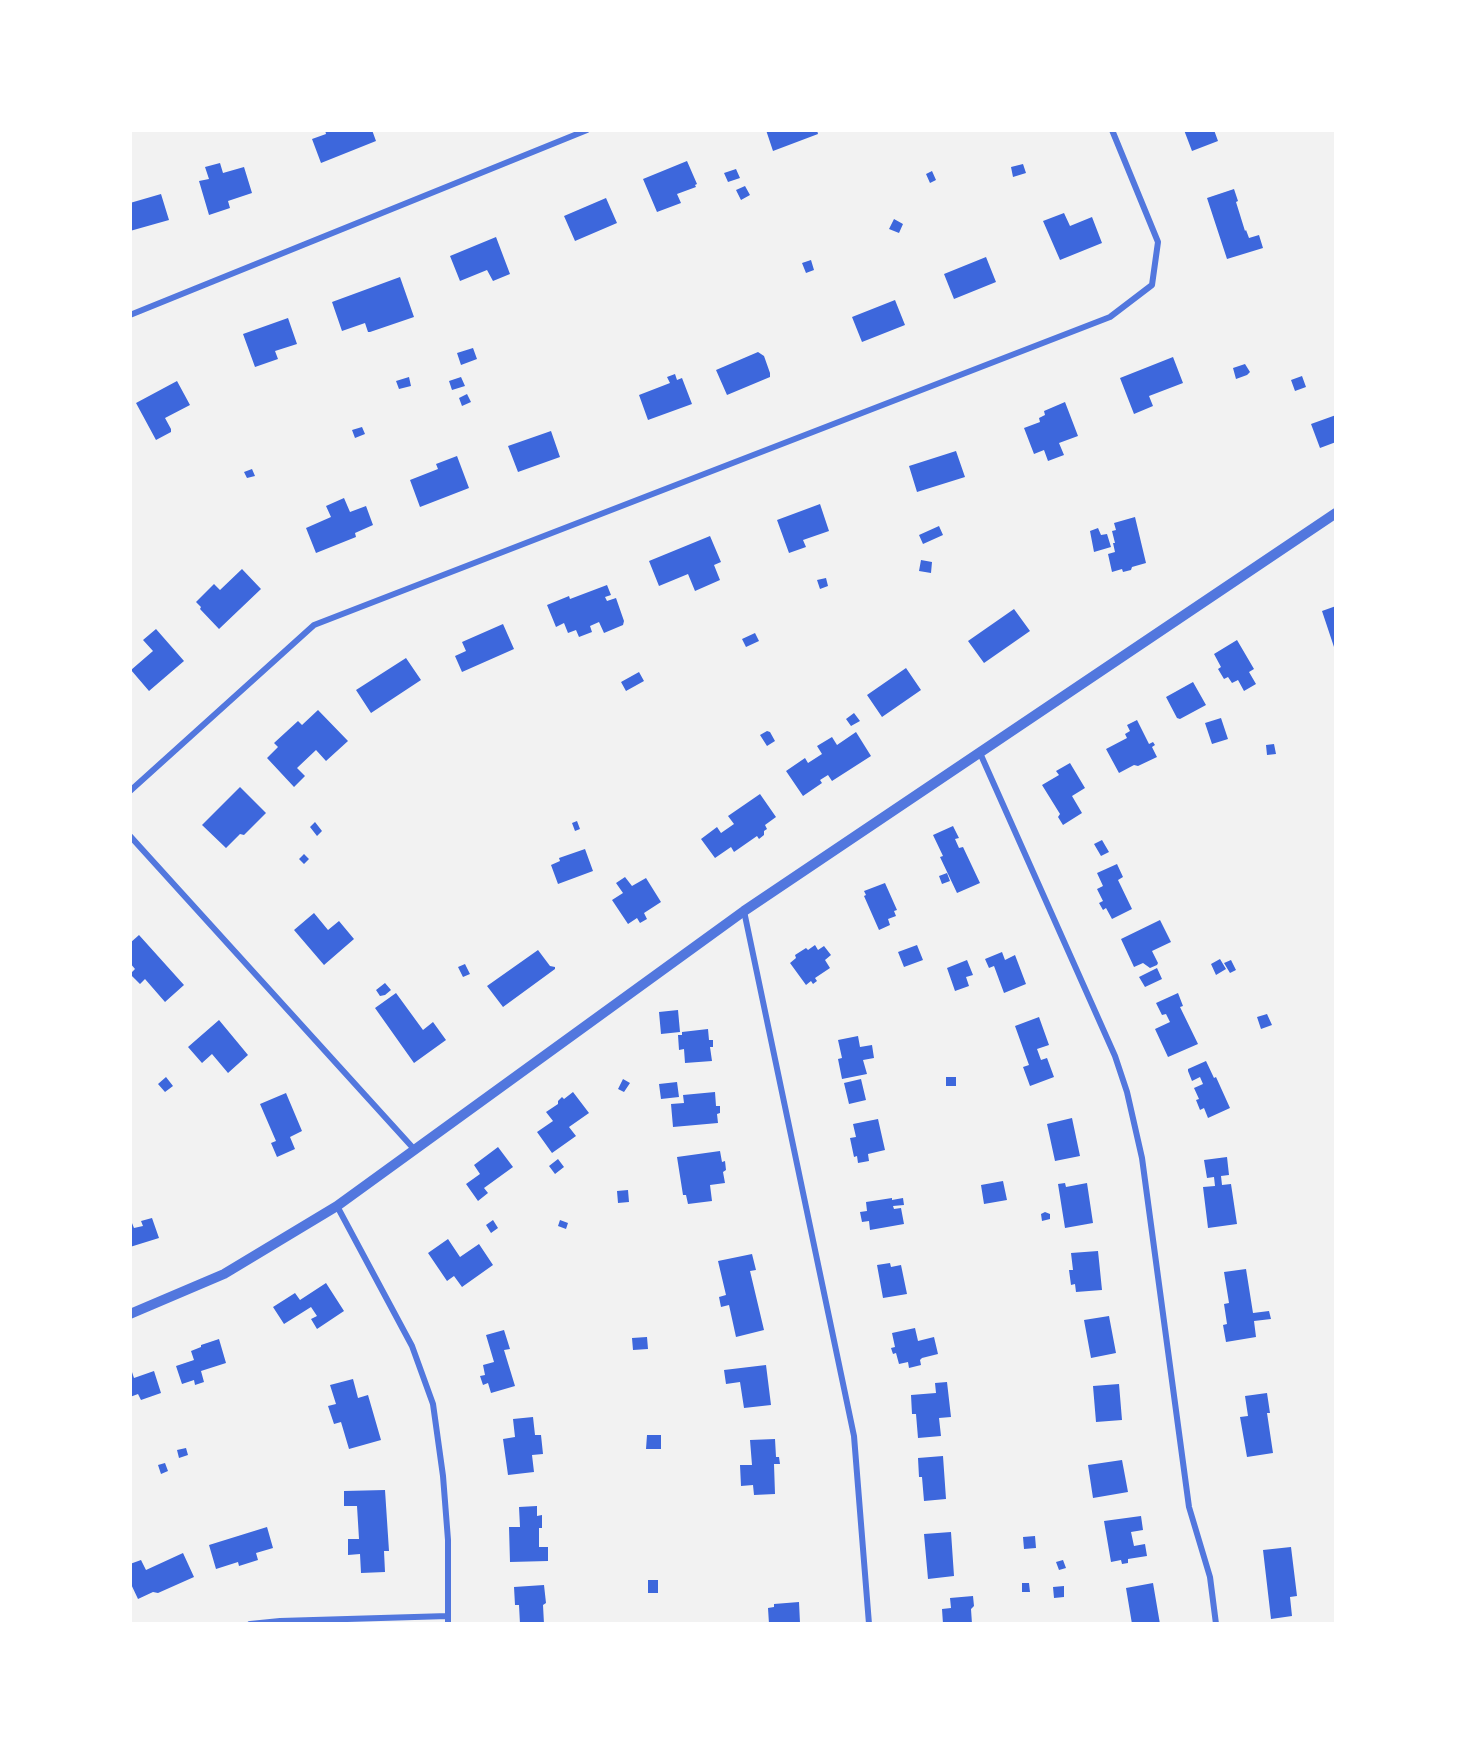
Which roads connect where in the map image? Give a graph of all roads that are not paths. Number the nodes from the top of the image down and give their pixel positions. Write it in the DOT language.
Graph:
graph roads {
  1 [pos="587,130"];
  2 [pos="1112,130"];
  3 [pos="130,315"];
  4 [pos="1335,513"];
  5 [pos="980,753"];
  6 [pos="130,791"];
  7 [pos="130,836"];
  8 [pos="744,911"];
  9 [pos="414,1149"];
  10 [pos="337,1206"];
  11 [pos="130,1314"];
  12 [pos="448,1616"];
  13 [pos="250,1623"];
  14 [pos="448,1623"];
  15 [pos="869,1623"];
  16 [pos="1216,1623"];
  1 -- 3 [label="street"];
  2 -- 6 [label="street"];
  4 -- 5 [label="street"];
  5 -- 8 [label="street"];
  5 -- 16 [label="street"];
  7 -- 9 [label="street"];
  8 -- 9 [label="street"];
  8 -- 15 [label="street"];
  9 -- 10 [label="street"];
  10 -- 11 [label="street"];
  10 -- 12 [label="street"];
  12 -- 13 [label="street"];
  12 -- 14 [label="street"];
}
